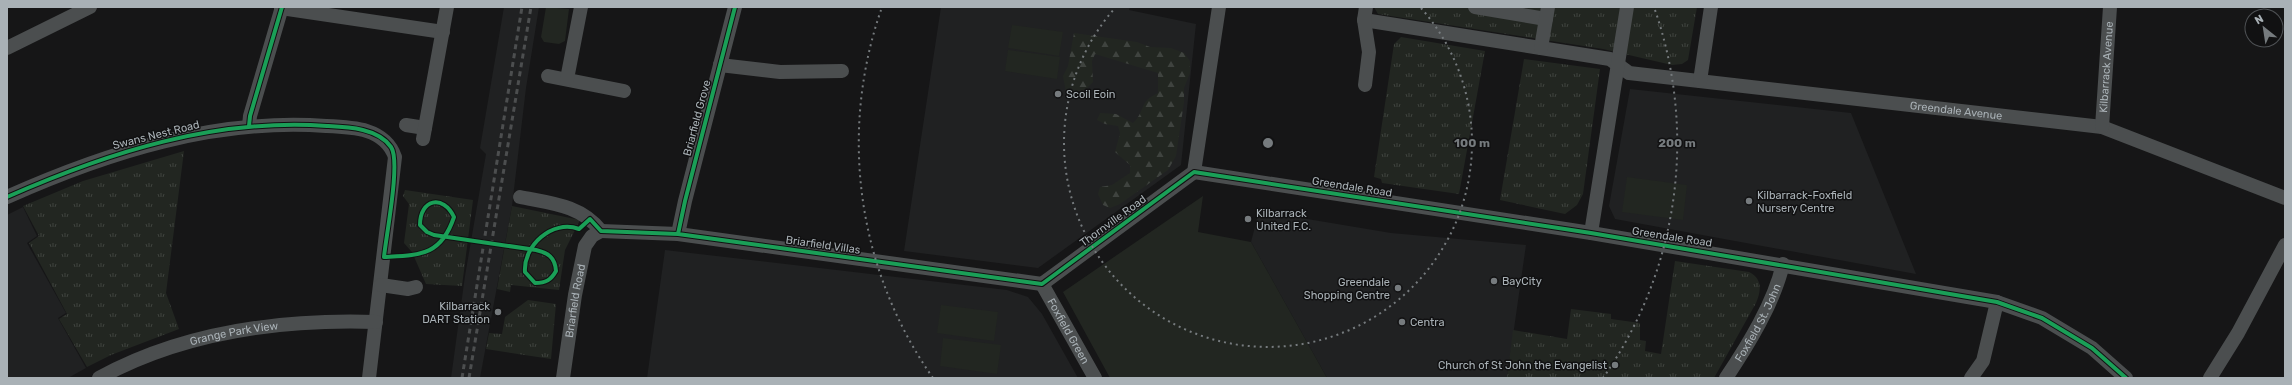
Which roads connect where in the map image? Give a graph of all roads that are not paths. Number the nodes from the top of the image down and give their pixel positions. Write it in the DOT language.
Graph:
graph roads {
  1 [pos="90,7"];
  2 [pos="447,7"];
  3 [pos="581,7"];
  4 [pos="735,7"];
  5 [pos="1219,7"];
  6 [pos="1474,7"];
  7 [pos="1627,7"];
  8 [pos="1711,7"];
  9 [pos="2110,7"];
  10 [pos="281,8"];
  11 [pos="1547,13"];
  12 [pos="1365,14"];
  13 [pos="443,32"];
  14 [pos="7,48"];
  15 [pos="1542,48"];
  16 [pos="720,65"];
  17 [pos="1619,65"];
  18 [pos="842,71"];
  19 [pos="548,76"];
  20 [pos="567,79"];
  21 [pos="1700,81"];
  22 [pos="1365,85"];
  23 [pos="624,91"];
  24 [pos="406,125"];
  25 [pos="249,126"];
  26 [pos="2102,127"];
  27 [pos="1194,172"];
  28 [pos="7,197"];
  29 [pos="520,197"];
  30 [pos="2285,198"];
  31 [pos="601,231"];
  32 [pos="1591,233"];
  33 [pos="678,234"];
  34 [pos="2285,245"];
  35 [pos="1783,264"];
  36 [pos="1042,284"];
  37 [pos="380,285"];
  38 [pos="416,287"];
  39 [pos="1997,302"];
  40 [pos="376,322"];
  41 [pos="99,378"];
  42 [pos="369,378"];
  43 [pos="563,378"];
  44 [pos="1095,378"];
  45 [pos="1726,378"];
  46 [pos="1971,378"];
  47 [pos="2126,378"];
  48 [pos="2210,378"];
  1 -- 14 [label="street"];
  2 -- 13 [label="street"];
  3 -- 20 [label="street"];
  4 -- 16 [label="street, Briarfield Grove"];
  5 -- 27 [label="street"];
  6 -- 11 [label="street"];
  7 -- 17 [label="street"];
  8 -- 21 [label="street"];
  9 -- 26 [label="street, Kilbarrack Avenue"];
  10 -- 13 [label="street"];
  10 -- 25 [label="street"];
  11 -- 15 [label="street"];
  12 -- 15 [label="street, Greendale Avenue"];
  12 -- 22 [label="street"];
  13 -- 24 [label="street"];
  15 -- 17 [label="street, Greendale Avenue"];
  16 -- 18 [label="street"];
  16 -- 33 [label="street, Briarfield Grove"];
  17 -- 21 [label="street, Greendale Avenue"];
  17 -- 32 [label="street"];
  19 -- 20 [label="street"];
  20 -- 23 [label="street"];
  21 -- 26 [label="street, Greendale Avenue"];
  25 -- 28 [label="street, Swans Nest Road"];
  25 -- 37 [label="street, Swans Nest Road"];
  26 -- 30 [label="street, Greendale Avenue"];
  27 -- 32 [label="street, Greendale Road"];
  27 -- 36 [label="street, Thornville Road"];
  29 -- 31 [label="street"];
  31 -- 33 [label="street, Briarfield Villas"];
  31 -- 43 [label="street, Briarfield Road"];
  32 -- 35 [label="street, Greendale Road"];
  33 -- 36 [label="street, Briarfield Villas"];
  34 -- 48 [label="street"];
  35 -- 39 [label="street, Greendale Road"];
  35 -- 45 [label="street, Foxfield St. John"];
  36 -- 44 [label="street, Foxfield Green"];
  37 -- 38 [label="street"];
  37 -- 40 [label="street, Swans Nest Road"];
  39 -- 46 [label="street"];
  39 -- 47 [label="street, Greendale Road"];
  40 -- 41 [label="street, Grange Park View"];
  40 -- 42 [label="street, Swans Nest Road"];
}
